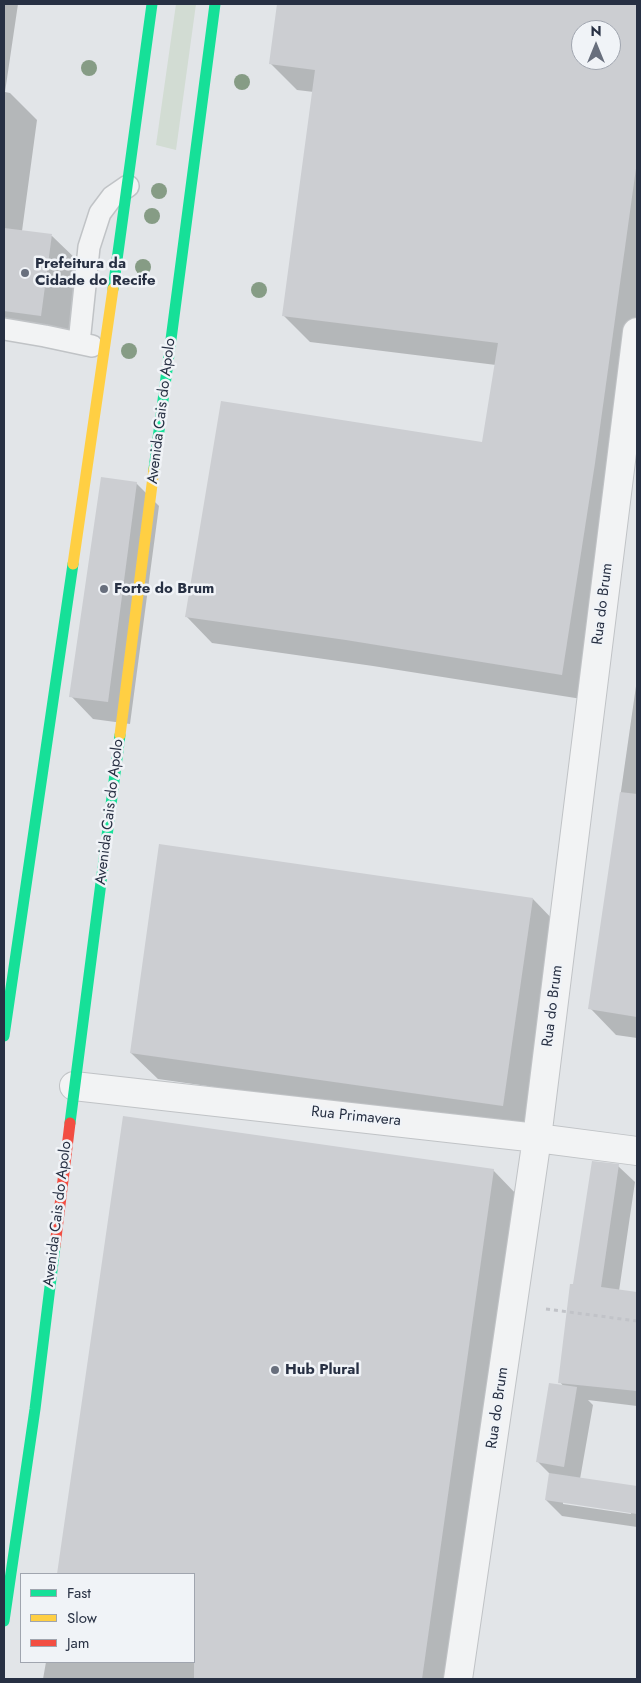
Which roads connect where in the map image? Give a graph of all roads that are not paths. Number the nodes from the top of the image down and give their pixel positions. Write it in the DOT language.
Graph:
graph roads {
  1 [pos="152,4"];
  2 [pos="215,4"];
  3 [pos="128,186"];
  4 [pos="4,330"];
  5 [pos="637,332"];
  6 [pos="78,343"];
  7 [pos="104,349"];
  8 [pos="12,921"];
  9 [pos="4,1036"];
  10 [pos="74,1086"];
  11 [pos="537,1138"];
  12 [pos="637,1151"];
  13 [pos="4,1621"];
  14 [pos="458,1679"];
  1 -- 3 [label="main road"];
  2 -- 10 [label="main road, Avenida Cais do Apolo"];
  3 -- 6 [label="lane"];
  3 -- 7 [label="main road"];
  4 -- 6 [label="lane"];
  5 -- 11 [label="street, Rua do Brum"];
  6 -- 7 [label="lane"];
  7 -- 8 [label="main road"];
  8 -- 9 [label="main road"];
  10 -- 11 [label="street, Rua Primavera"];
  10 -- 13 [label="main road, Avenida Cais do Apolo"];
  11 -- 12 [label="street, Rua Primavera"];
  11 -- 14 [label="street, Rua do Brum"];
}
